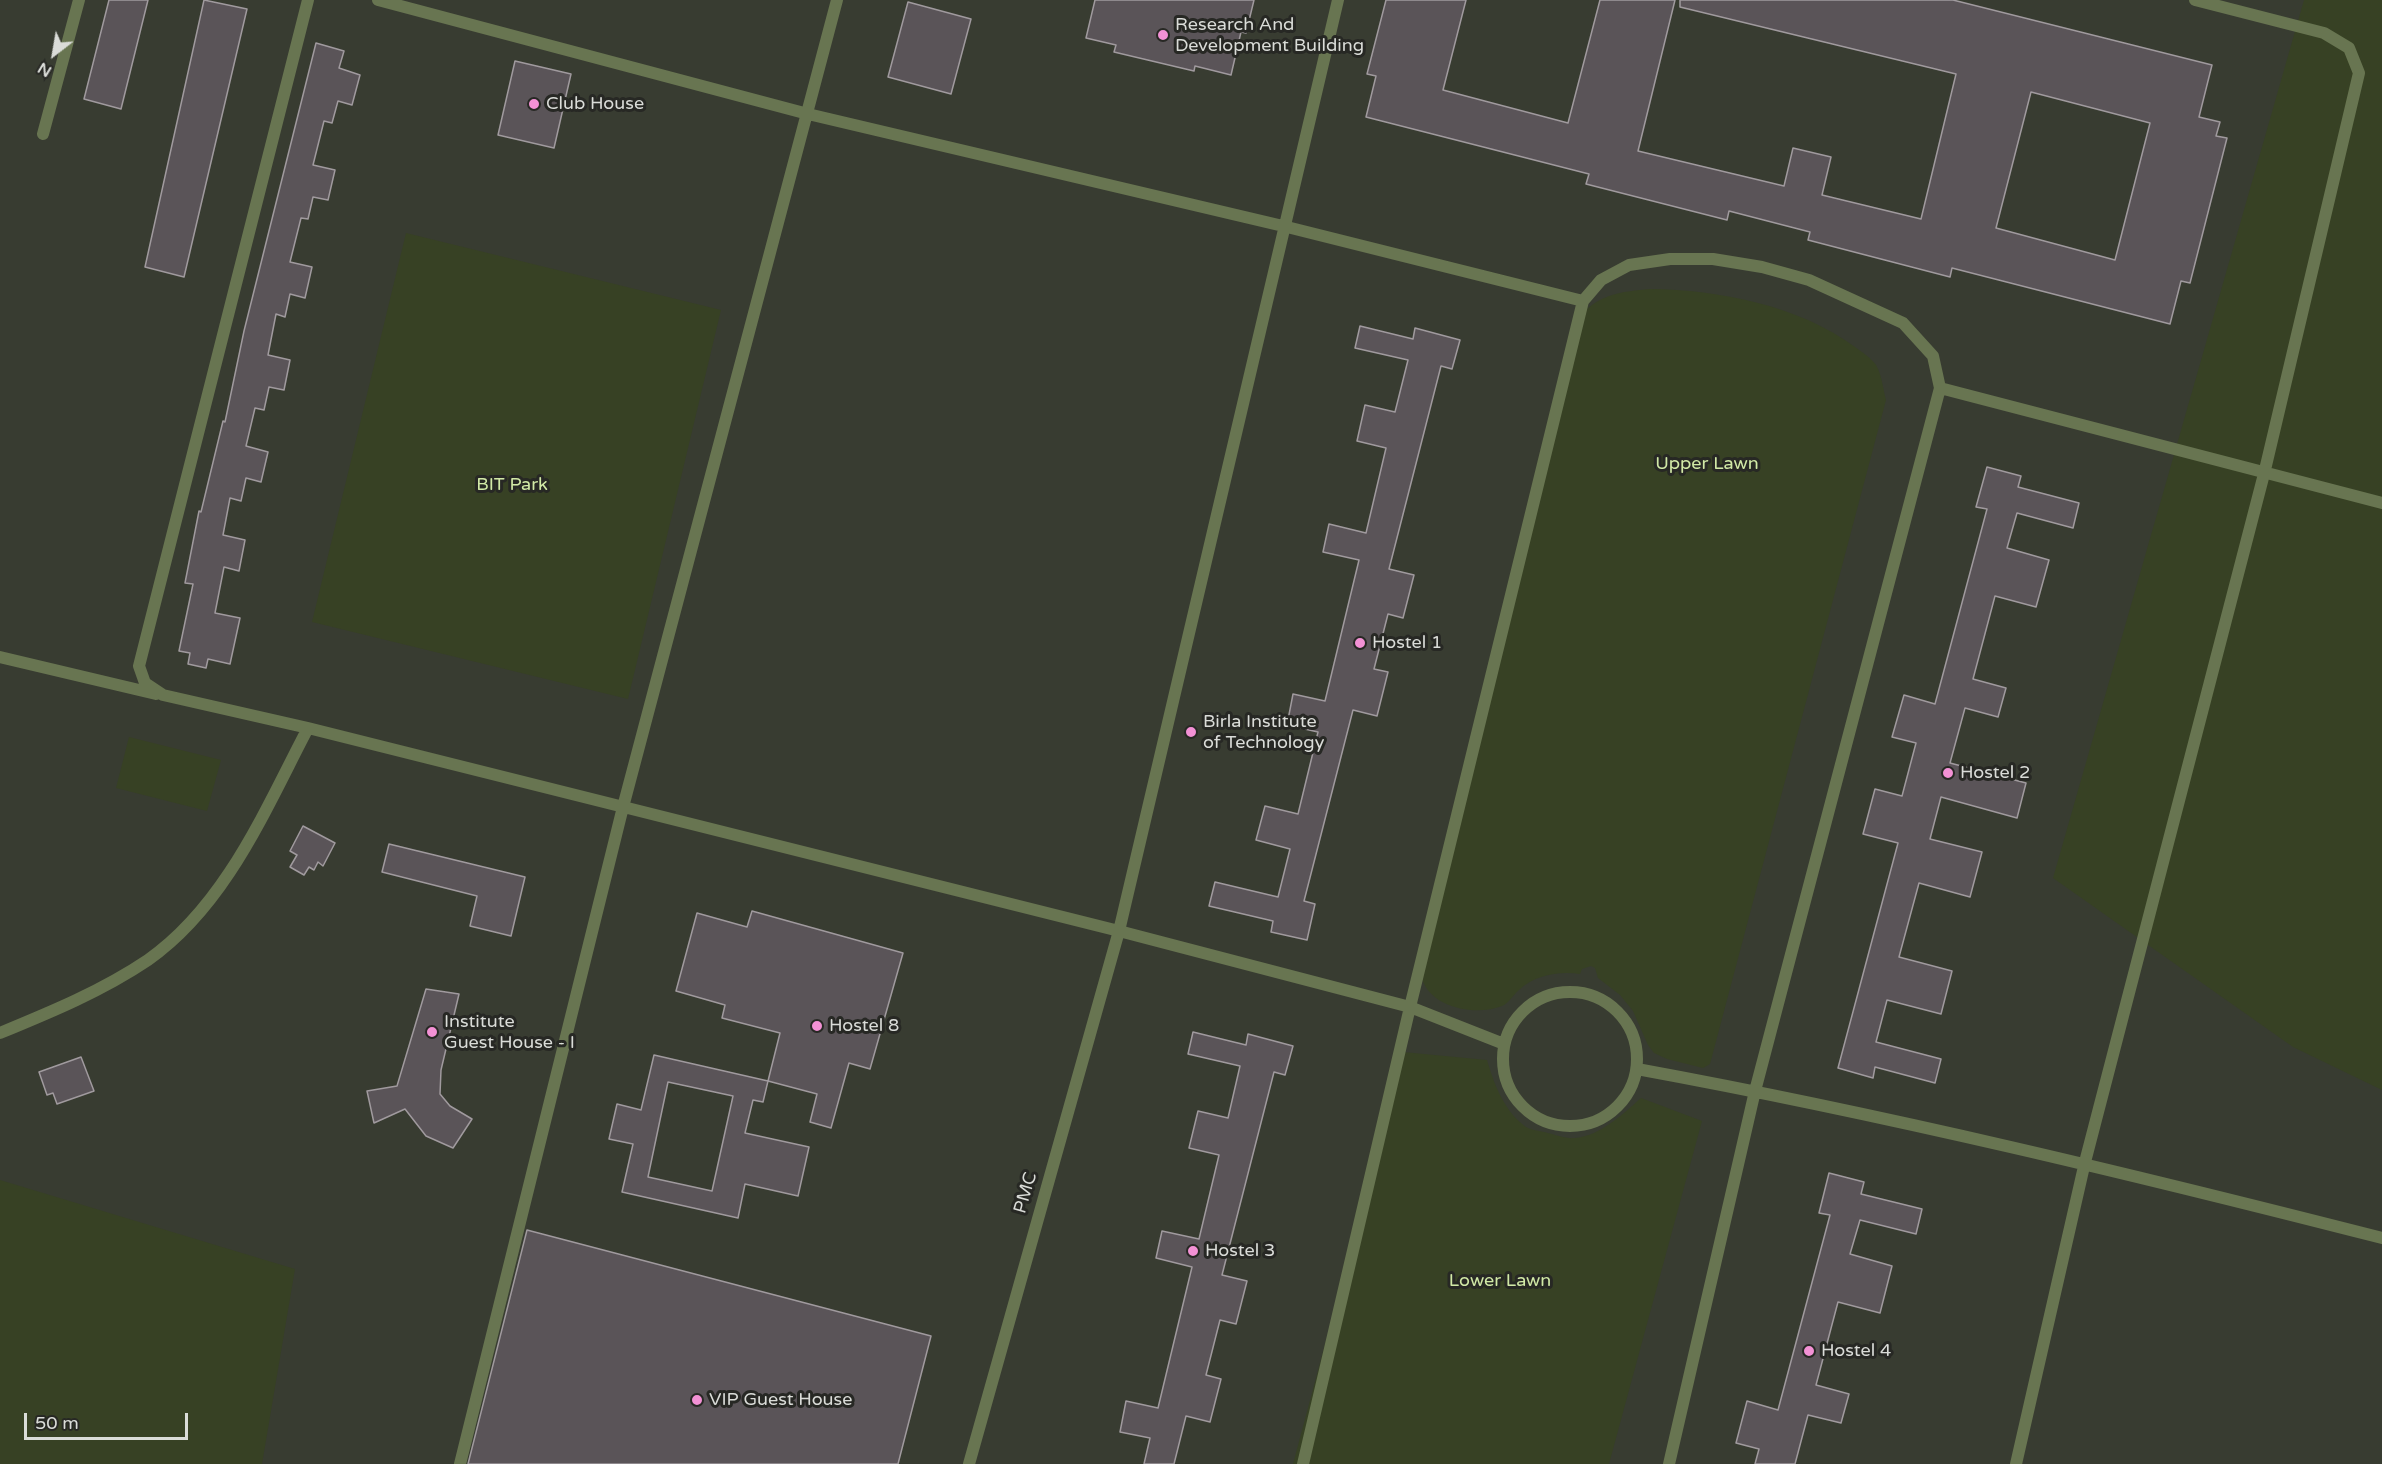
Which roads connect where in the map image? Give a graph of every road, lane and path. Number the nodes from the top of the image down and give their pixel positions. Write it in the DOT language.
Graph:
graph roads {
  1 [pos="79,0"];
  2 [pos="308,0"];
  3 [pos="378,0"];
  4 [pos="837,0"];
  5 [pos="1338,0"];
  6 [pos="2195,0"];
  7 [pos="807,114"];
  8 [pos="43,134"];
  9 [pos="1283,226"];
  10 [pos="1583,301"];
  11 [pos="1940,388"];
  12 [pos="2264,474"];
  13 [pos="2382,502"];
  14 [pos="0,657"];
  15 [pos="163,695"];
  16 [pos="308,728"];
  17 [pos="623,807"];
  18 [pos="1119,931"];
  19 [pos="1410,1007"];
  20 [pos="0,1033"];
  21 [pos="1504,1044"];
  22 [pos="1637,1069"];
  23 [pos="1755,1090"];
  24 [pos="2085,1162"];
  25 [pos="2382,1238"];
  26 [pos="460,1464"];
  27 [pos="969,1464"];
  28 [pos="1303,1464"];
  29 [pos="1669,1464"];
  30 [pos="2016,1464"];
  1 -- 8 [label="street"];
  2 -- 15 [label="street"];
  3 -- 7 [label="street"];
  4 -- 7 [label="street"];
  5 -- 9 [label="street, PMC"];
  6 -- 12 [label="street"];
  7 -- 9 [label="street"];
  7 -- 17 [label="street"];
  9 -- 10 [label="street"];
  9 -- 18 [label="street, PMC"];
  10 -- 11 [label="street"];
  10 -- 19 [label="street"];
  11 -- 12 [label="street"];
  11 -- 23 [label="street"];
  12 -- 13 [label="street"];
  12 -- 24 [label="street"];
  14 -- 15 [label="street"];
  15 -- 16 [label="street"];
  16 -- 17 [label="street"];
  16 -- 20 [label="street"];
  17 -- 18 [label="street"];
  17 -- 26 [label="street"];
  18 -- 19 [label="street"];
  18 -- 27 [label="street, PMC"];
  19 -- 21 [label="street"];
  19 -- 28 [label="street"];
  21 -- 22 [label="street"];
  21 -- 22 [label="street"];
  22 -- 23 [label="street"];
  23 -- 24 [label="street"];
  23 -- 29 [label="street"];
  24 -- 25 [label="street"];
  24 -- 30 [label="street"];
}
